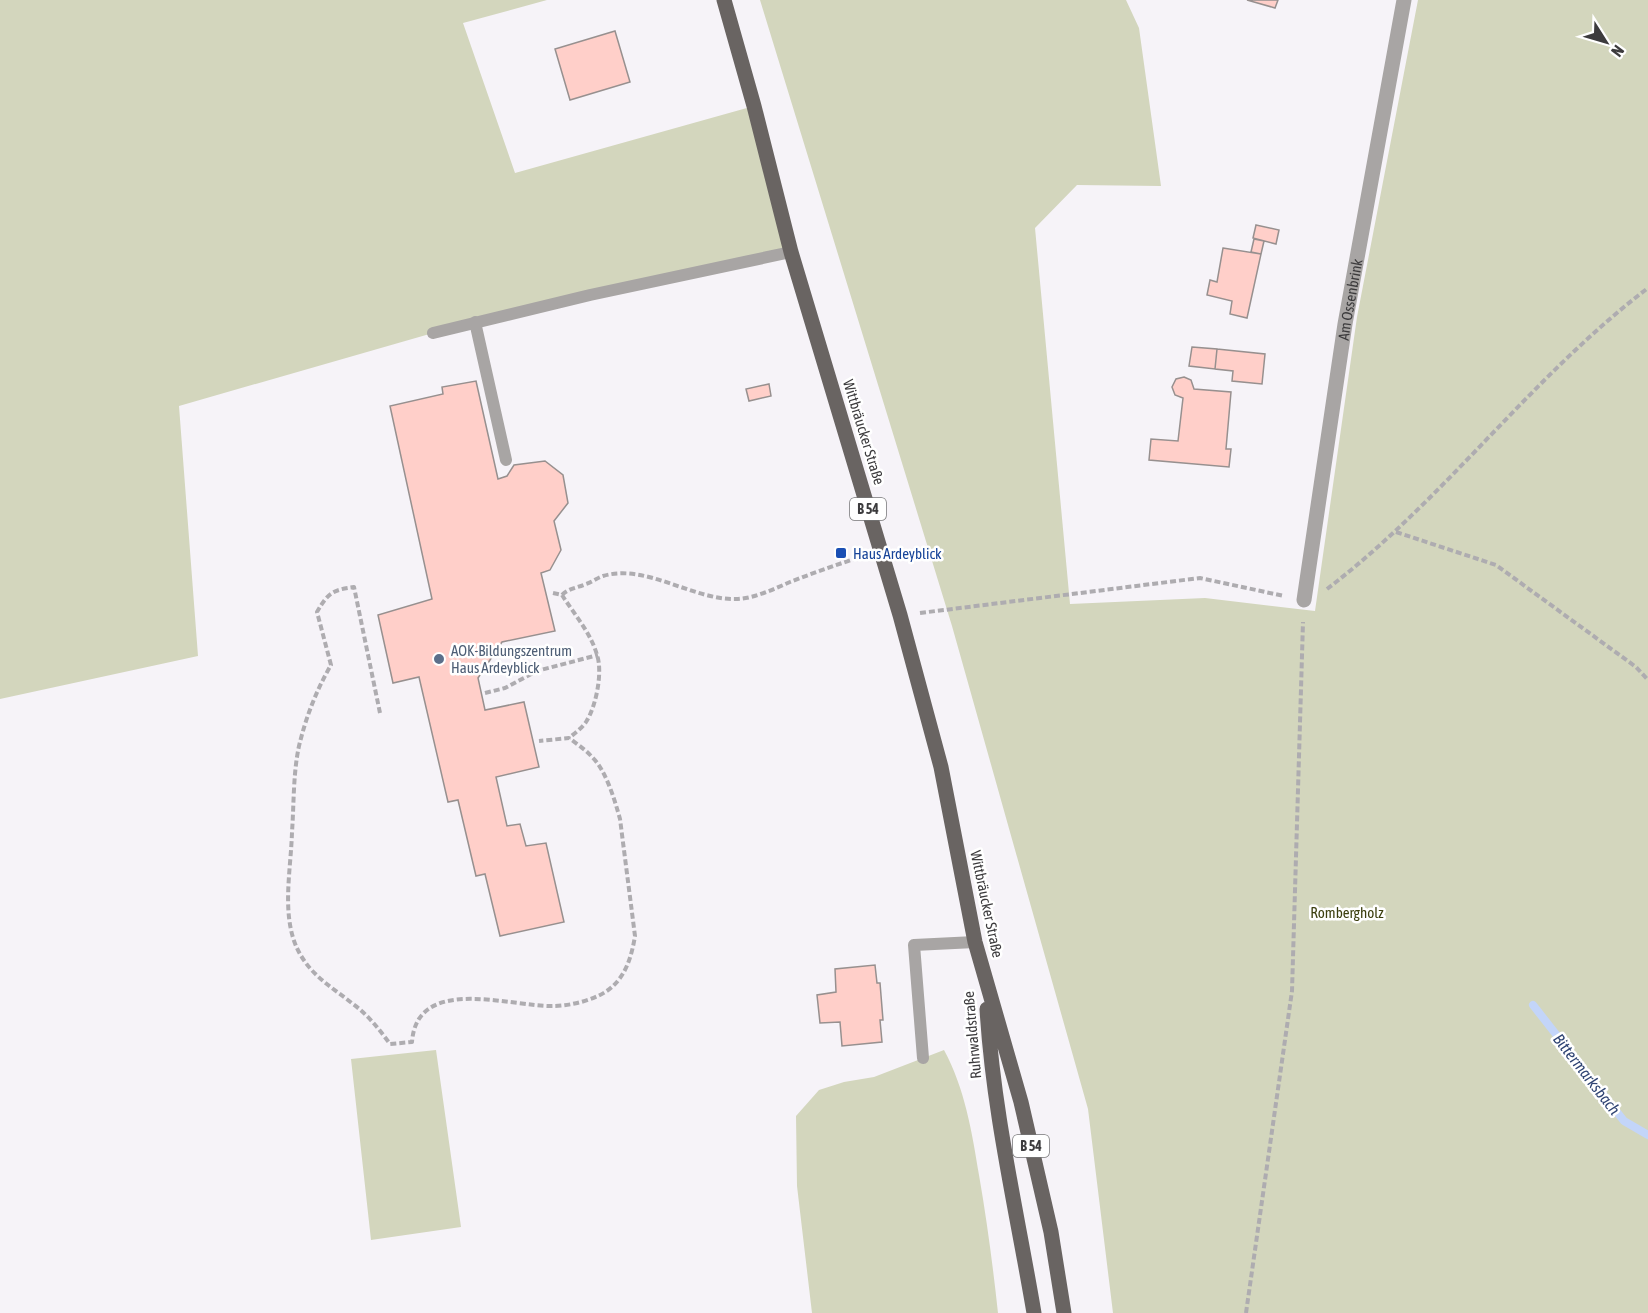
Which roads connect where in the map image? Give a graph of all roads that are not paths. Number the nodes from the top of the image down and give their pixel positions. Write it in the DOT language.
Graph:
graph roads {
  1 [pos="724,0"];
  2 [pos="1404,0"];
  3 [pos="791,252"];
  4 [pos="475,322"];
  5 [pos="433,333"];
  6 [pos="506,460"];
  7 [pos="1304,600"];
  8 [pos="975,942"];
  9 [pos="986,982"];
  10 [pos="923,1058"];
  11 [pos="1034,1313"];
  12 [pos="1064,1313"];
  1 -- 3 [label="main road, Wittbräucker Straße / B 54"];
  2 -- 7 [label="street, Am Ossenbrink"];
  3 -- 4 [label="lane"];
  3 -- 8 [label="main road, Wittbräucker Straße / B 54"];
  4 -- 5 [label="lane"];
  4 -- 6 [label="lane"];
  8 -- 9 [label="main road, Wittbräucker Straße / B 54"];
  8 -- 10 [label="lane"];
  9 -- 11 [label="main road, Ruhrwaldstraße / B 54"];
  9 -- 12 [label="main road, Ruhrwaldstraße / B 54"];
}
